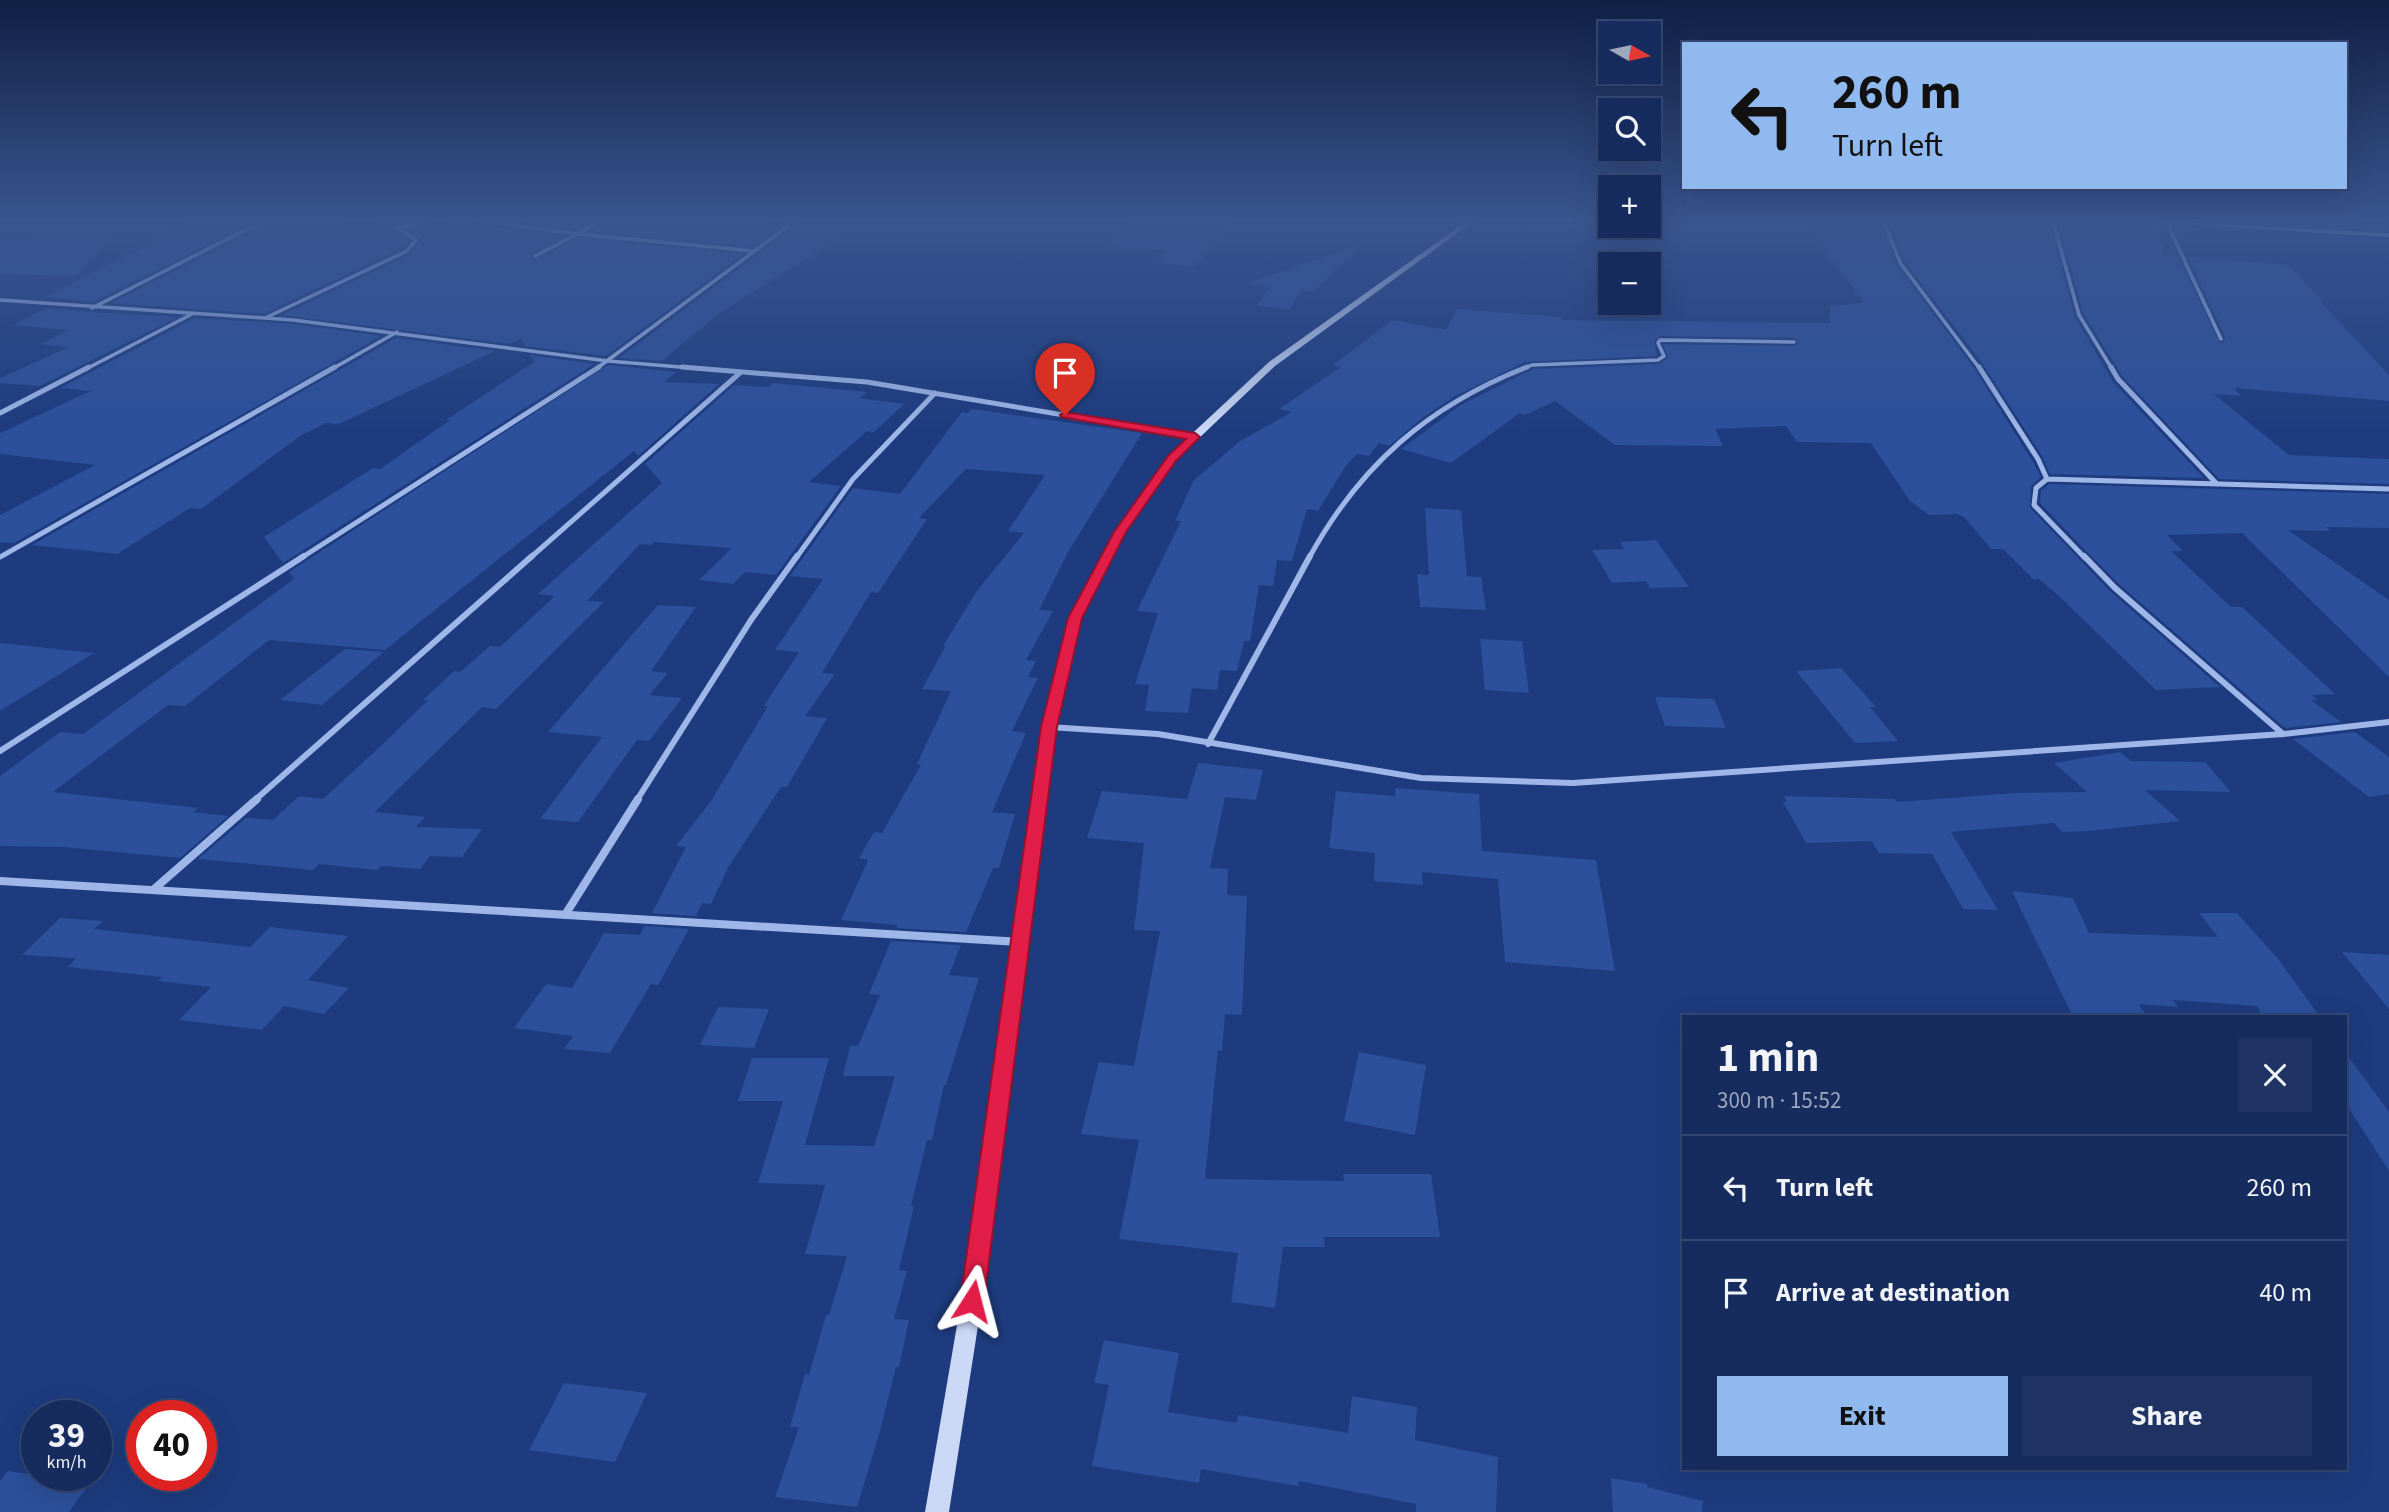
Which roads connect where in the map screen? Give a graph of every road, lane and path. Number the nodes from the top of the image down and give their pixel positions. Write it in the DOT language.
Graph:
graph roads {
  1 [pos="124,292"];
  2 [pos="320,292"];
  3 [pos="701,292"];
  4 [pos="1373,292"];
  5 [pos="1923,292"];
  6 [pos="2073,292"];
  7 [pos="2199,292"];
  8 [pos="0,300"];
  9 [pos="15,301"];
  10 [pos="0,308"];
  11 [pos="92,308"];
  12 [pos="195,313"];
  13 [pos="264,318"];
  14 [pos="398,332"];
  15 [pos="2221,339"];
  16 [pos="1794,342"];
  17 [pos="608,361"];
  18 [pos="741,372"];
  19 [pos="935,393"];
  20 [pos="0,413"];
  21 [pos="1195,437"];
  22 [pos="2047,479"];
  23 [pos="2216,483"];
  24 [pos="2389,489"];
  25 [pos="0,557"];
  26 [pos="2389,722"];
  27 [pos="1049,727"];
  28 [pos="2283,734"];
  29 [pos="1209,744"];
  30 [pos="0,751"];
  31 [pos="0,881"];
  32 [pos="153,890"];
  33 [pos="565,915"];
  34 [pos="1021,942"];
  35 [pos="937,1512"];
  1 -- 11 [label="street"];
  2 -- 13 [label="street"];
  3 -- 17 [label="street"];
  4 -- 21 [label="street"];
  5 -- 22 [label="street"];
  6 -- 23 [label="street"];
  7 -- 15 [label="street"];
  8 -- 9 [label="street"];
  9 -- 10 [label="street"];
  9 -- 11 [label="street"];
  11 -- 12 [label="street"];
  12 -- 13 [label="street"];
  12 -- 20 [label="street"];
  13 -- 14 [label="street"];
  14 -- 17 [label="street"];
  14 -- 25 [label="street"];
  16 -- 29 [label="street"];
  17 -- 18 [label="street"];
  17 -- 30 [label="street"];
  18 -- 19 [label="street"];
  18 -- 32 [label="street"];
  19 -- 21 [label="street"];
  19 -- 33 [label="street"];
  21 -- 27 [label="street"];
  22 -- 23 [label="street"];
  22 -- 28 [label="street"];
  23 -- 24 [label="street"];
  26 -- 28 [label="street"];
  27 -- 29 [label="street"];
  27 -- 34 [label="street"];
  28 -- 29 [label="street"];
  31 -- 32 [label="street"];
  32 -- 33 [label="street"];
  33 -- 34 [label="street"];
  34 -- 35 [label="street"];
}
